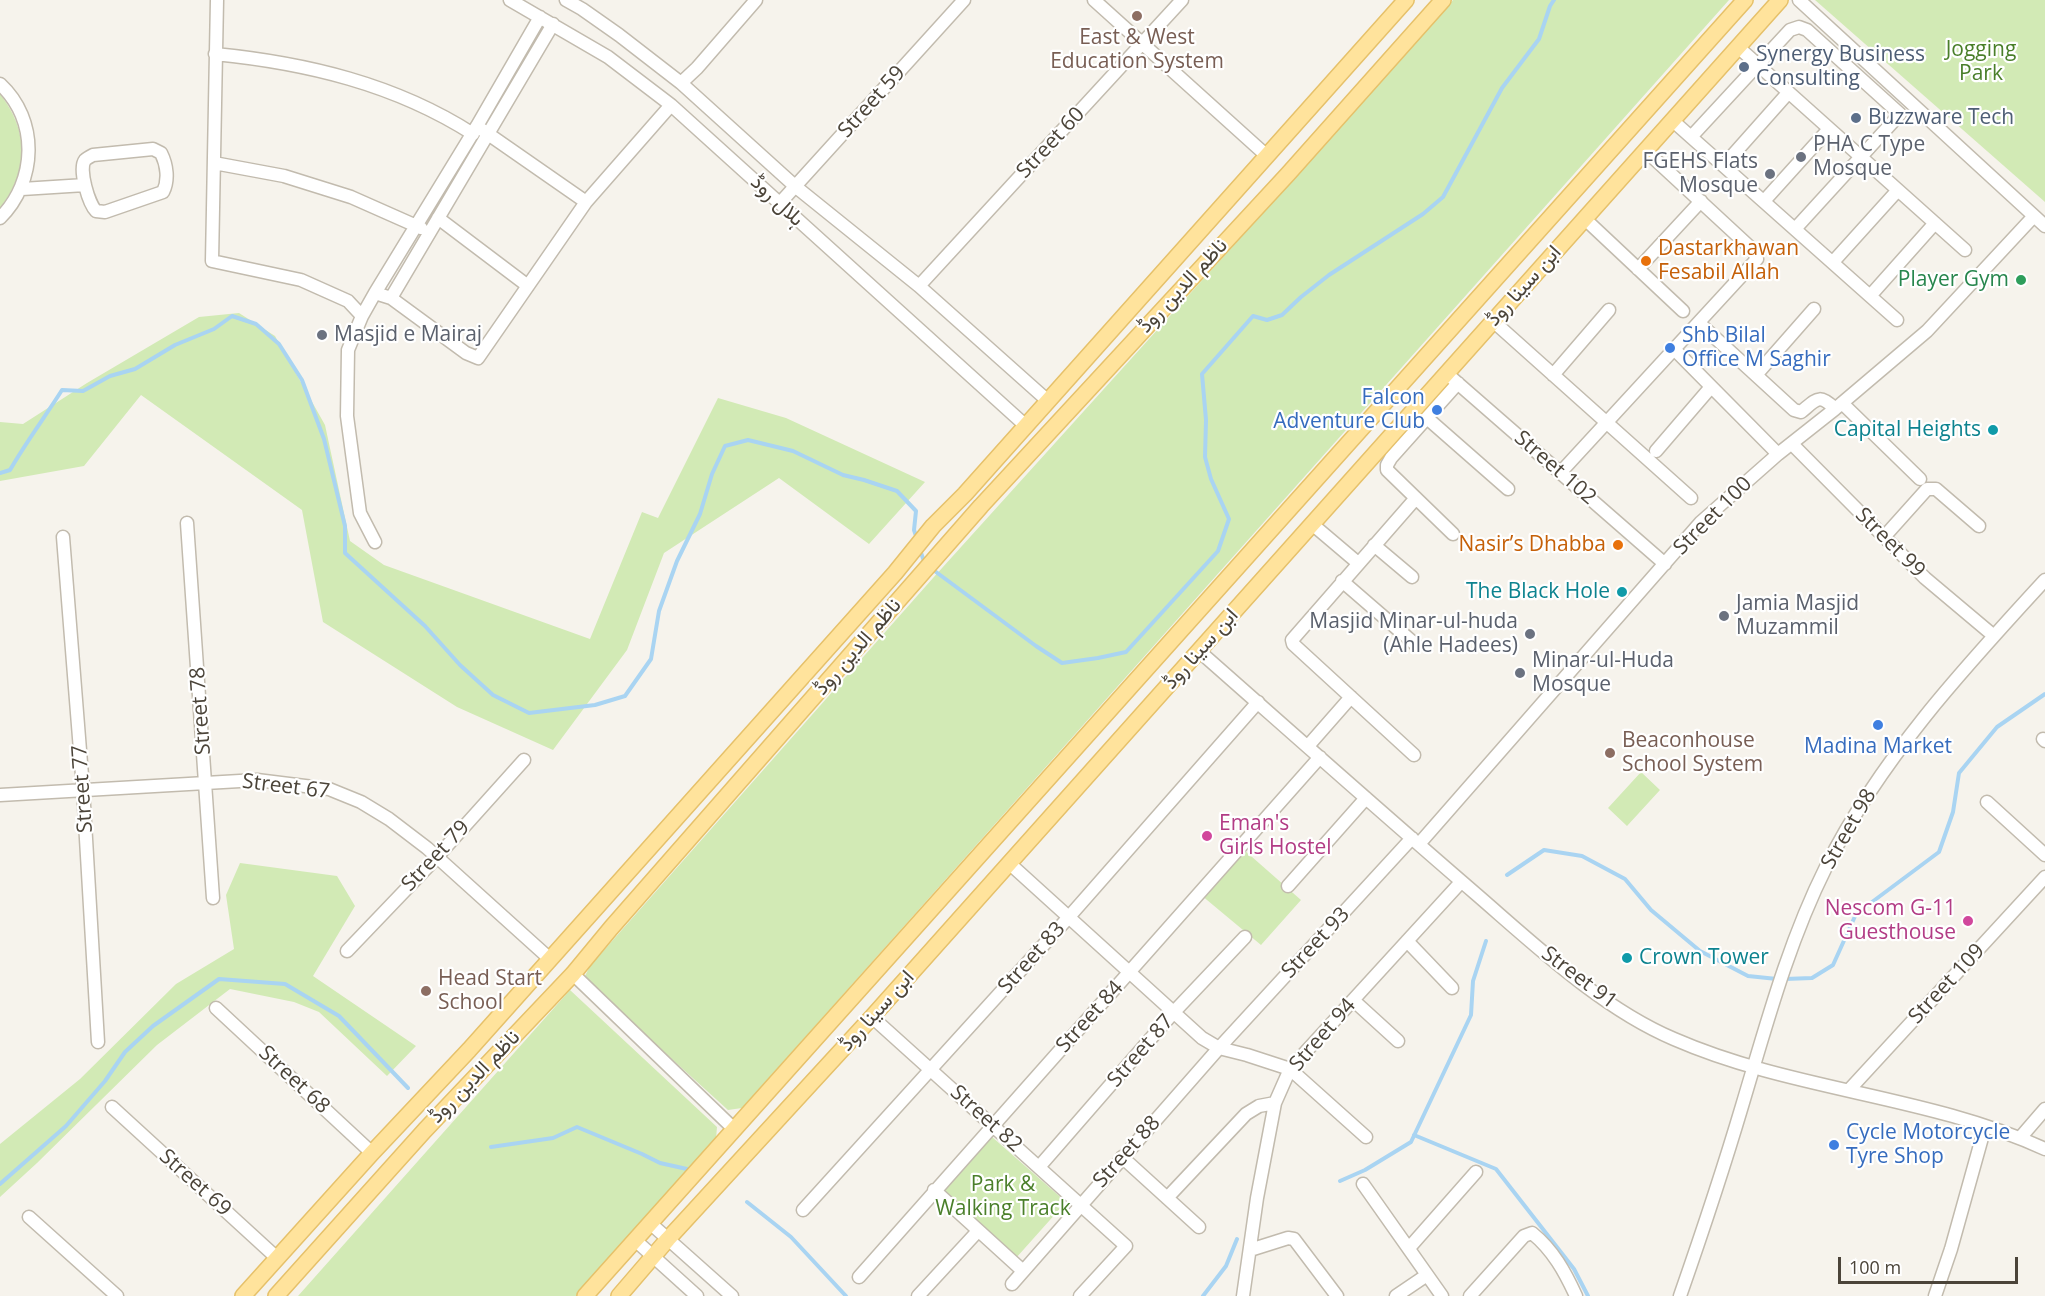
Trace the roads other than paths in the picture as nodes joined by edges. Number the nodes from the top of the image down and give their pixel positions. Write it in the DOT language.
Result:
graph roads {
  1 [pos="217,0"];
  2 [pos="510,0"];
  3 [pos="566,0"];
  4 [pos="756,0"];
  5 [pos="964,0"];
  6 [pos="1094,0"];
  7 [pos="1182,0"];
  8 [pos="1406,0"];
  9 [pos="1443,0"];
  10 [pos="1745,0"];
  11 [pos="1799,0"];
  12 [pos="1774,2"];
  13 [pos="586,4"];
  14 [pos="540,16"];
  15 [pos="553,24"];
  16 [pos="1143,44"];
  17 [pos="1738,47"];
  18 [pos="215,54"];
  19 [pos="1757,64"];
  20 [pos="681,83"];
  21 [pos="0,84"];
  22 [pos="1788,93"];
  23 [pos="671,105"];
  24 [pos="1673,121"];
  25 [pos="1829,129"];
  26 [pos="479,131"];
  27 [pos="1691,137"];
  28 [pos="1646,151"];
  29 [pos="1267,156"];
  30 [pos="1860,157"];
  31 [pos="214,164"];
  32 [pos="1724,165"];
  33 [pos="85,185"];
  34 [pos="796,187"];
  35 [pos="21,189"];
  36 [pos="1898,190"];
  37 [pos="1701,201"];
  38 [pos="1764,201"];
  39 [pos="586,202"];
  40 [pos="780,203"];
  41 [pos="2034,216"];
  42 [pos="0,218"];
  43 [pos="438,218"];
  44 [pos="1585,219"];
  45 [pos="1935,223"];
  46 [pos="416,226"];
  47 [pos="2045,226"];
  48 [pos="1795,229"];
  49 [pos="429,233"];
  50 [pos="1965,250"];
  51 [pos="1833,262"];
  52 [pos="1168,267"];
  53 [pos="1638,269"];
  54 [pos="1185,283"];
  55 [pos="528,286"];
  56 [pos="919,286"];
  57 [pos="375,293"];
  58 [pos="1870,296"];
  59 [pos="391,298"];
  60 [pos="1814,309"];
  61 [pos="1609,310"];
  62 [pos="1683,311"];
  63 [pos="362,316"];
  64 [pos="1898,320"];
  65 [pos="1493,321"];
  66 [pos="1699,323"];
  67 [pos="1674,349"];
  68 [pos="1553,375"];
  69 [pos="1756,375"];
  70 [pos="1452,378"];
  71 [pos="1711,387"];
  72 [pos="1048,401"];
  73 [pos="1839,406"];
  74 [pos="1427,418"];
  75 [pos="1606,422"];
  76 [pos="1026,426"];
  77 [pos="1792,444"];
  78 [pos="1656,451"];
  79 [pos="1778,454"];
  80 [pos="1560,472"];
  81 [pos="1920,479"];
  82 [pos="1508,489"];
  83 [pos="965,494"];
  84 [pos="1416,498"];
  85 [pos="1691,498"];
  86 [pos="981,506"];
  87 [pos="187,523"];
  88 [pos="1312,524"];
  89 [pos="1979,526"];
  90 [pos="1453,534"];
  91 [pos="63,537"];
  92 [pos="1884,537"];
  93 [pos="375,542"];
  94 [pos="1374,545"];
  95 [pos="1358,563"];
  96 [pos="1665,564"];
  97 [pos="1412,577"];
  98 [pos="2045,580"];
  99 [pos="1342,581"];
  100 [pos="1182,628"];
  101 [pos="1994,636"];
  102 [pos="1416,645"];
  103 [pos="1201,649"];
  104 [pos="1351,697"];
  105 [pos="1258,702"];
  106 [pos="1308,746"];
  107 [pos="1414,755"];
  108 [pos="1320,758"];
  109 [pos="524,760"];
  110 [pos="206,782"];
  111 [pos="83,789"];
  112 [pos="0,795"];
  113 [pos="1366,798"];
  114 [pos="1987,802"];
  115 [pos="1415,841"];
  116 [pos="2045,855"];
  117 [pos="436,858"];
  118 [pos="1008,863"];
  119 [pos="2045,877"];
  120 [pos="1461,882"];
  121 [pos="1288,886"];
  122 [pos="213,898"];
  123 [pos="592,912"];
  124 [pos="1068,918"];
  125 [pos="611,928"];
  126 [pos="1245,937"];
  127 [pos="1407,941"];
  128 [pos="347,951"];
  129 [pos="550,959"];
  130 [pos="573,974"];
  131 [pos="1129,974"];
  132 [pos="1452,987"];
  133 [pos="1353,1000"];
  134 [pos="216,1008"];
  135 [pos="1173,1013"];
  136 [pos="872,1017"];
  137 [pos="1398,1041"];
  138 [pos="98,1042"];
  139 [pos="1220,1048"];
  140 [pos="1290,1069"];
  141 [pos="1753,1069"];
  142 [pos="932,1070"];
  143 [pos="783,1075"];
  144 [pos="1849,1090"];
  145 [pos="802,1094"];
  146 [pos="1275,1103"];
  147 [pos="112,1107"];
  148 [pos="2045,1109"];
  149 [pos="407,1114"];
  150 [pos="993,1125"];
  151 [pos="1985,1127"];
  152 [pos="734,1129"];
  153 [pos="425,1130"];
  154 [pos="1366,1137"];
  155 [pos="2020,1138"];
  156 [pos="2045,1149"];
  157 [pos="372,1153"];
  158 [pos="1122,1157"];
  159 [pos="1039,1167"];
  160 [pos="1476,1172"];
  161 [pos="1363,1184"];
  162 [pos="934,1190"];
  163 [pos="1167,1197"];
  164 [pos="1081,1204"];
  165 [pos="803,1210"];
  166 [pos="29,1217"];
  167 [pos="650,1223"];
  168 [pos="1199,1227"];
  169 [pos="978,1231"];
  170 [pos="668,1239"];
  171 [pos="635,1240"];
  172 [pos="1409,1248"];
  173 [pos="1250,1250"];
  174 [pos="654,1257"];
  175 [pos="277,1258"];
  176 [pos="1023,1271"];
  177 [pos="1427,1275"];
  178 [pos="859,1277"];
  179 [pos="1012,1284"];
  180 [pos="117,1296"];
  181 [pos="243,1296"];
  182 [pos="276,1296"];
  183 [pos="585,1296"];
  184 [pos="619,1296"];
  185 [pos="697,1296"];
  186 [pos="732,1296"];
  187 [pos="918,1296"];
  188 [pos="1080,1296"];
  189 [pos="1243,1296"];
  190 [pos="1337,1296"];
  191 [pos="1396,1296"];
  192 [pos="1442,1296"];
  193 [pos="1470,1296"];
  194 [pos="1576,1296"];
  195 [pos="1680,1296"];
  196 [pos="1935,1296"];
  1 -- 18 [label="street"];
  2 -- 14 [label="street, ہلال روڈ"];
  3 -- 13 [label="street, ہلال روڈ"];
  4 -- 20 [label="street"];
  5 -- 34 [label="street, Street 59"];
  6 -- 16 [label="street"];
  7 -- 16 [label="street, Street 60"];
  8 -- 29 [label="main road, ناظم الدین روڈ"];
  9 -- 54 [label="main road, ناظم الدین روڈ"];
  10 -- 100 [label="main road, ابن سینا روڈ"];
  11 -- 41 [label="street"];
  12 -- 17 [label="main road, ابن سینا روڈ"];
  13 -- 20 [label="street, ہلال روڈ"];
  14 -- 15 [label="street, ہلال روڈ"];
  14 -- 26 [label="street"];
  15 -- 23 [label="street, ہلال روڈ"];
  15 -- 26 [label="street"];
  16 -- 29 [label="street"];
  16 -- 56 [label="street, Street 60"];
  17 -- 19 [label="street"];
  17 -- 24 [label="main road, ابن سینا روڈ"];
  18 -- 26 [label="street"];
  18 -- 31 [label="street"];
  19 -- 22 [label="street"];
  19 -- 27 [label="street"];
  19 -- 30 [label="street"];
  20 -- 34 [label="street, ہلال روڈ"];
  21 -- 35 [label="street"];
  22 -- 25 [label="street"];
  22 -- 32 [label="street"];
  23 -- 39 [label="street"];
  23 -- 40 [label="street, ہلال روڈ"];
  24 -- 27 [label="street"];
  24 -- 28 [label="main road, ابن سینا روڈ"];
  25 -- 30 [label="street"];
  25 -- 38 [label="street"];
  26 -- 39 [label="street"];
  26 -- 43 [label="street"];
  26 -- 46 [label="street"];
  27 -- 32 [label="street"];
  28 -- 37 [label="street"];
  28 -- 44 [label="main road, ابن سینا روڈ"];
  29 -- 52 [label="main road, ناظم الدین روڈ"];
  30 -- 36 [label="street"];
  30 -- 48 [label="street"];
  31 -- 46 [label="street"];
  31 -- 63 [label="street"];
  32 -- 38 [label="street"];
  33 -- 33 [label="street"];
  33 -- 35 [label="street"];
  34 -- 40 [label="street, Street 59"];
  34 -- 56 [label="street, ہلال روڈ"];
  35 -- 42 [label="street"];
  36 -- 45 [label="street"];
  36 -- 51 [label="street"];
  37 -- 53 [label="street"];
  37 -- 66 [label="street"];
  38 -- 48 [label="street"];
  39 -- 55 [label="street"];
  40 -- 76 [label="street, ہلال روڈ"];
  41 -- 47 [label="street"];
  41 -- 73 [label="street, Street 100"];
  43 -- 49 [label="street"];
  43 -- 55 [label="street"];
  44 -- 53 [label="street"];
  44 -- 65 [label="main road, ابن سینا روڈ"];
  45 -- 50 [label="street"];
  45 -- 58 [label="street"];
  46 -- 49 [label="street"];
  46 -- 57 [label="street"];
  48 -- 51 [label="street"];
  49 -- 59 [label="street"];
  51 -- 58 [label="street"];
  52 -- 54 [label="main road"];
  52 -- 72 [label="main road, ناظم الدین روڈ"];
  53 -- 62 [label="street"];
  54 -- 86 [label="main road, ناظم الدین روڈ"];
  55 -- 59 [label="street"];
  56 -- 72 [label="street, ہلال روڈ"];
  57 -- 59 [label="street"];
  57 -- 63 [label="street"];
  58 -- 64 [label="street"];
  60 -- 69 [label="street"];
  61 -- 68 [label="street"];
  63 -- 93 [label="street"];
  65 -- 68 [label="street"];
  65 -- 70 [label="main road, ابن سینا روڈ"];
  66 -- 67 [label="street"];
  66 -- 69 [label="street"];
  67 -- 71 [label="street"];
  67 -- 75 [label="street"];
  68 -- 75 [label="street"];
  69 -- 73 [label="street"];
  70 -- 74 [label="street"];
  70 -- 80 [label="street, Street 102"];
  70 -- 88 [label="main road, ابن سینا روڈ"];
  71 -- 78 [label="street"];
  71 -- 79 [label="street"];
  72 -- 76 [label="main road, ناظم الدین روڈ"];
  73 -- 77 [label="street, Street 100"];
  73 -- 81 [label="street"];
  74 -- 82 [label="street"];
  74 -- 84 [label="street"];
  75 -- 80 [label="street"];
  75 -- 85 [label="street"];
  76 -- 83 [label="main road, ناظم الدین روڈ"];
  77 -- 79 [label="street, Street 100"];
  77 -- 92 [label="street, Street 99"];
  79 -- 96 [label="street, Street 100"];
  80 -- 96 [label="street, Street 102"];
  83 -- 86 [label="main road"];
  83 -- 123 [label="main road, ناظم الدین روڈ"];
  84 -- 90 [label="street"];
  84 -- 94 [label="street"];
  86 -- 125 [label="main road, ناظم الدین روڈ"];
  87 -- 110 [label="street, Street 78"];
  88 -- 95 [label="street"];
  88 -- 103 [label="main road, ابن سینا روڈ"];
  89 -- 92 [label="street"];
  91 -- 111 [label="street, Street 77"];
  92 -- 101 [label="street, Street 99"];
  94 -- 95 [label="street"];
  94 -- 97 [label="street"];
  95 -- 99 [label="street"];
  96 -- 115 [label="street, Street 100"];
  98 -- 101 [label="street, Street 98"];
  99 -- 102 [label="street"];
  99 -- 104 [label="street"];
  100 -- 103 [label="main road"];
  100 -- 143 [label="main road, ابن سینا روڈ"];
  101 -- 141 [label="street, Street 98"];
  103 -- 105 [label="street, Street 91"];
  103 -- 118 [label="main road, ابن سینا روڈ"];
  104 -- 106 [label="street"];
  104 -- 107 [label="street"];
  105 -- 106 [label="street, Street 91"];
  105 -- 124 [label="street, Street 83"];
  106 -- 108 [label="street, Street 91"];
  108 -- 113 [label="street, Street 91"];
  108 -- 131 [label="street, Street 84"];
  109 -- 117 [label="street, Street 79"];
  110 -- 111 [label="street, Street 67"];
  110 -- 117 [label="street, Street 67"];
  110 -- 122 [label="street, Street 78"];
  111 -- 112 [label="street, Street 67"];
  111 -- 138 [label="street, Street 77"];
  113 -- 115 [label="street, Street 91"];
  113 -- 121 [label="street"];
  114 -- 116 [label="street"];
  115 -- 120 [label="street, Street 91"];
  115 -- 139 [label="street, Street 93"];
  117 -- 128 [label="street, Street 79"];
  117 -- 129 [label="street, Street 67"];
  118 -- 124 [label="street"];
  118 -- 136 [label="main road, ابن سینا روڈ"];
  119 -- 144 [label="street, Street 109"];
  120 -- 127 [label="street, Street 94"];
  120 -- 141 [label="street, Street 91"];
  123 -- 125 [label="main road"];
  123 -- 129 [label="main road, ناظم الدین روڈ"];
  124 -- 131 [label="street"];
  124 -- 142 [label="street, Street 83"];
  125 -- 130 [label="main road, ناظم الدین روڈ"];
  126 -- 135 [label="street, Street 87"];
  127 -- 132 [label="street"];
  127 -- 133 [label="street, Street 94"];
  129 -- 149 [label="main road, ناظم الدین روڈ"];
  130 -- 152 [label="street"];
  130 -- 153 [label="main road, ناظم الدین روڈ"];
  131 -- 135 [label="street"];
  131 -- 150 [label="street, Street 84"];
  133 -- 137 [label="street"];
  133 -- 140 [label="street, Street 94"];
  134 -- 157 [label="street, Street 68"];
  135 -- 139 [label="street"];
  135 -- 159 [label="street, Street 87"];
  136 -- 142 [label="street, Street 82"];
  136 -- 145 [label="main road, ابن سینا روڈ"];
  139 -- 140 [label="street"];
  139 -- 158 [label="street, Street 88"];
  140 -- 146 [label="street, Street 94"];
  140 -- 154 [label="street"];
  141 -- 144 [label="street, Street 91"];
  141 -- 195 [label="street, Street 98"];
  142 -- 150 [label="street, Street 82"];
  142 -- 165 [label="street, Street 83"];
  143 -- 145 [label="main road"];
  143 -- 152 [label="main road, ابن سینا روڈ"];
  144 -- 151 [label="street, Street 91"];
  145 -- 170 [label="main road, ابن سینا روڈ"];
  146 -- 163 [label="street"];
  146 -- 173 [label="street, Street 94"];
  147 -- 175 [label="street, Street 69"];
  148 -- 155 [label="street"];
  149 -- 153 [label="main road"];
  149 -- 157 [label="main road, ناظم الدین روڈ"];
  150 -- 159 [label="street, Street 82"];
  150 -- 162 [label="street, Street 84"];
  151 -- 155 [label="street, Street 91"];
  151 -- 196 [label="street"];
  152 -- 167 [label="main road, ابن سینا روڈ"];
  153 -- 182 [label="main road, ناظم الدین روڈ"];
  155 -- 156 [label="street, Street 91"];
  157 -- 175 [label="main road, ناظم الدین روڈ"];
  158 -- 163 [label="street"];
  158 -- 164 [label="street, Street 88"];
  159 -- 164 [label="street, Street 82"];
  160 -- 172 [label="street"];
  161 -- 172 [label="street"];
  162 -- 169 [label="street"];
  162 -- 178 [label="street, Street 84"];
  163 -- 168 [label="street"];
  164 -- 176 [label="street, Street 88"];
  164 -- 188 [label="street, Street 82"];
  166 -- 180 [label="street"];
  167 -- 170 [label="street"];
  167 -- 171 [label="main road, ابن سینا روڈ"];
  169 -- 176 [label="street"];
  169 -- 187 [label="street"];
  170 -- 174 [label="main road, ابن سینا روڈ"];
  170 -- 186 [label="street"];
  171 -- 174 [label="street"];
  171 -- 183 [label="main road, ابن سینا روڈ"];
  172 -- 177 [label="street"];
  173 -- 189 [label="street, Street 94"];
  173 -- 190 [label="street"];
  174 -- 184 [label="main road, ابن سینا روڈ"];
  174 -- 185 [label="street"];
  175 -- 181 [label="main road, ناظم الدین روڈ"];
  176 -- 179 [label="street, Street 88"];
  177 -- 191 [label="street"];
  177 -- 192 [label="street"];
  193 -- 194 [label="street"];
}
